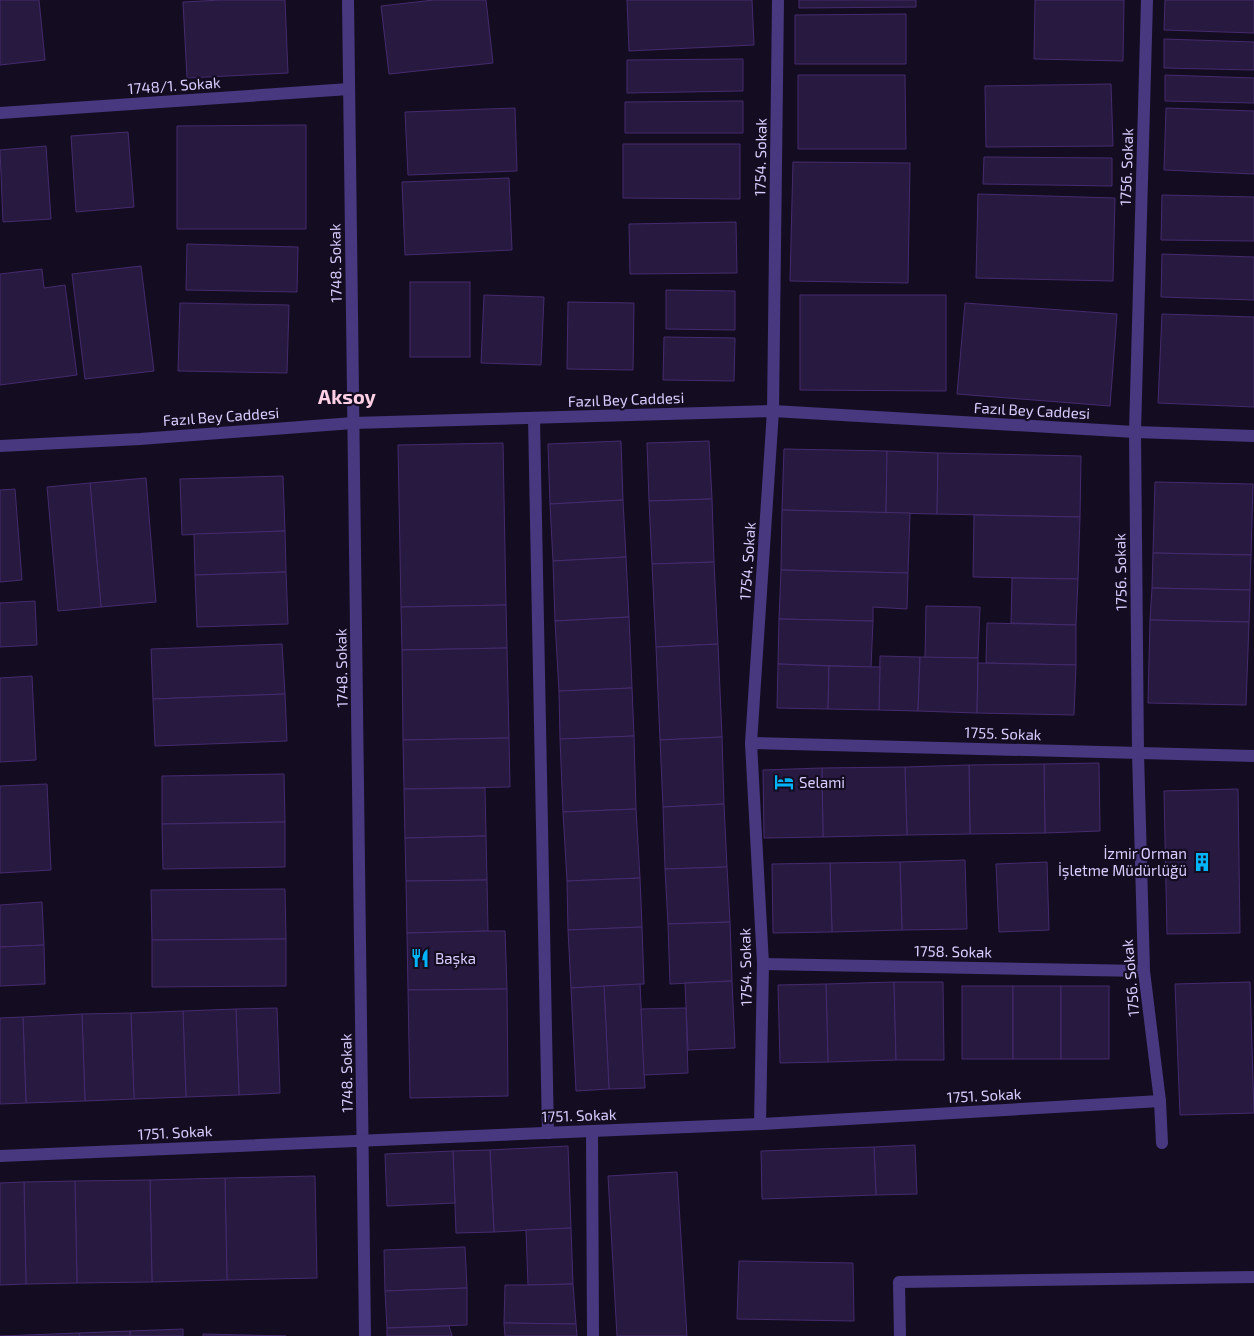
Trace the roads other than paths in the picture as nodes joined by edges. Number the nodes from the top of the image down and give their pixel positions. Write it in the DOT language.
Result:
graph roads {
  1 [pos="348,0"];
  2 [pos="778,0"];
  3 [pos="1147,0"];
  4 [pos="350,89"];
  5 [pos="0,113"];
  6 [pos="773,411"];
  7 [pos="534,418"];
  8 [pos="354,423"];
  9 [pos="1135,432"];
  10 [pos="1254,436"];
  11 [pos="0,446"];
  12 [pos="751,743"];
  13 [pos="1138,753"];
  14 [pos="1254,756"];
  15 [pos="763,964"];
  16 [pos="1144,971"];
  17 [pos="1160,1101"];
  18 [pos="760,1124"];
  19 [pos="592,1131"];
  20 [pos="548,1133"];
  21 [pos="364,1140"];
  22 [pos="1162,1143"];
  23 [pos="0,1156"];
  24 [pos="1254,1277"];
  25 [pos="366,1336"];
  26 [pos="593,1336"];
  27 [pos="900,1336"];
  1 -- 4 [label="street, 1748. Sokak"];
  2 -- 6 [label="street, 1754. Sokak"];
  3 -- 9 [label="street, 1756. Sokak"];
  4 -- 5 [label="street, 1748/1. Sokak"];
  4 -- 8 [label="street, 1748. Sokak"];
  6 -- 7 [label="street, Fazıl Bey Caddesi"];
  6 -- 9 [label="street, Fazıl Bey Caddesi"];
  6 -- 12 [label="street, 1754. Sokak"];
  7 -- 8 [label="street, Fazıl Bey Caddesi"];
  7 -- 20 [label="street"];
  8 -- 11 [label="street, Fazıl Bey Caddesi"];
  8 -- 21 [label="street, 1748. Sokak"];
  9 -- 10 [label="street, Fazıl Bey Caddesi"];
  9 -- 13 [label="street, 1756. Sokak"];
  12 -- 13 [label="street, 1755. Sokak"];
  12 -- 15 [label="street, 1754. Sokak"];
  13 -- 14 [label="street, 1755. Sokak"];
  13 -- 16 [label="street, 1756. Sokak"];
  15 -- 16 [label="street, 1758. Sokak"];
  15 -- 18 [label="street, 1754. Sokak"];
  16 -- 17 [label="street, 1756. Sokak"];
  17 -- 18 [label="street, 1751. Sokak"];
  17 -- 22 [label="street, 1756. Sokak"];
  18 -- 19 [label="street, 1751. Sokak"];
  19 -- 20 [label="street, 1751. Sokak"];
  19 -- 26 [label="street"];
  20 -- 21 [label="street, 1751. Sokak"];
  21 -- 23 [label="street, 1751. Sokak"];
  21 -- 25 [label="street, 1748. Sokak"];
  24 -- 27 [label="street"];
}
